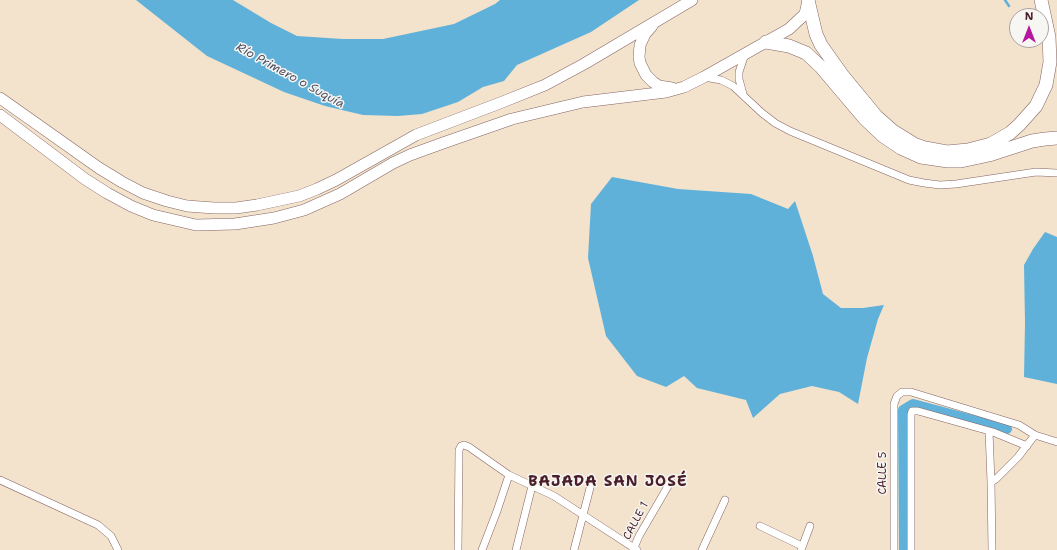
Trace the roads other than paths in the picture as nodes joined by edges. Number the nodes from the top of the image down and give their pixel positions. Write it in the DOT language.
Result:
graph roads {
  1 [pos="692,0"];
  2 [pos="1041,0"];
  3 [pos="808,1"];
  4 [pos="658,21"];
  5 [pos="766,42"];
  6 [pos="746,52"];
  7 [pos="704,77"];
  8 [pos="684,87"];
  9 [pos="744,96"];
  10 [pos="0,98"];
  11 [pos="0,115"];
  12 [pos="1057,138"];
  13 [pos="1057,173"];
  14 [pos="989,431"];
  15 [pos="1035,435"];
  16 [pos="1057,442"];
  17 [pos="1027,446"];
  18 [pos="509,475"];
  19 [pos="0,480"];
  20 [pos="671,481"];
  21 [pos="991,482"];
  22 [pos="591,484"];
  23 [pos="532,486"];
  24 [pos="725,500"];
  25 [pos="583,515"];
  26 [pos="760,526"];
  27 [pos="810,526"];
  28 [pos="801,548"];
  29 [pos="635,549"];
  30 [pos="118,550"];
  31 [pos="458,550"];
  32 [pos="482,550"];
  33 [pos="516,550"];
  34 [pos="574,550"];
  35 [pos="702,550"];
  36 [pos="894,550"];
  37 [pos="911,550"];
  38 [pos="988,550"];
  39 [pos="992,550"];
  1 -- 4 [label="main road"];
  2 -- 3 [label="highway"];
  3 -- 5 [label="main road"];
  4 -- 8 [label="main road"];
  4 -- 10 [label="main road"];
  5 -- 6 [label="main road"];
  5 -- 12 [label="highway"];
  6 -- 7 [label="main road"];
  6 -- 9 [label="street"];
  7 -- 8 [label="main road"];
  7 -- 9 [label="street"];
  8 -- 11 [label="main road"];
  9 -- 13 [label="street"];
  14 -- 17 [label="street"];
  14 -- 21 [label="street"];
  14 -- 37 [label="street"];
  15 -- 16 [label="street"];
  15 -- 17 [label="street"];
  15 -- 36 [label="street, CALLE 5"];
  17 -- 21 [label="street"];
  18 -- 23 [label="street"];
  18 -- 31 [label="street"];
  18 -- 32 [label="street"];
  19 -- 30 [label="street"];
  20 -- 29 [label="street, CALLE 1"];
  21 -- 39 [label="street"];
  22 -- 25 [label="street"];
  23 -- 25 [label="street"];
  23 -- 33 [label="street"];
  24 -- 35 [label="street"];
  25 -- 29 [label="street"];
  25 -- 34 [label="street"];
  26 -- 28 [label="street"];
  27 -- 28 [label="street"];
  38 -- 39 [label="street"];
}
